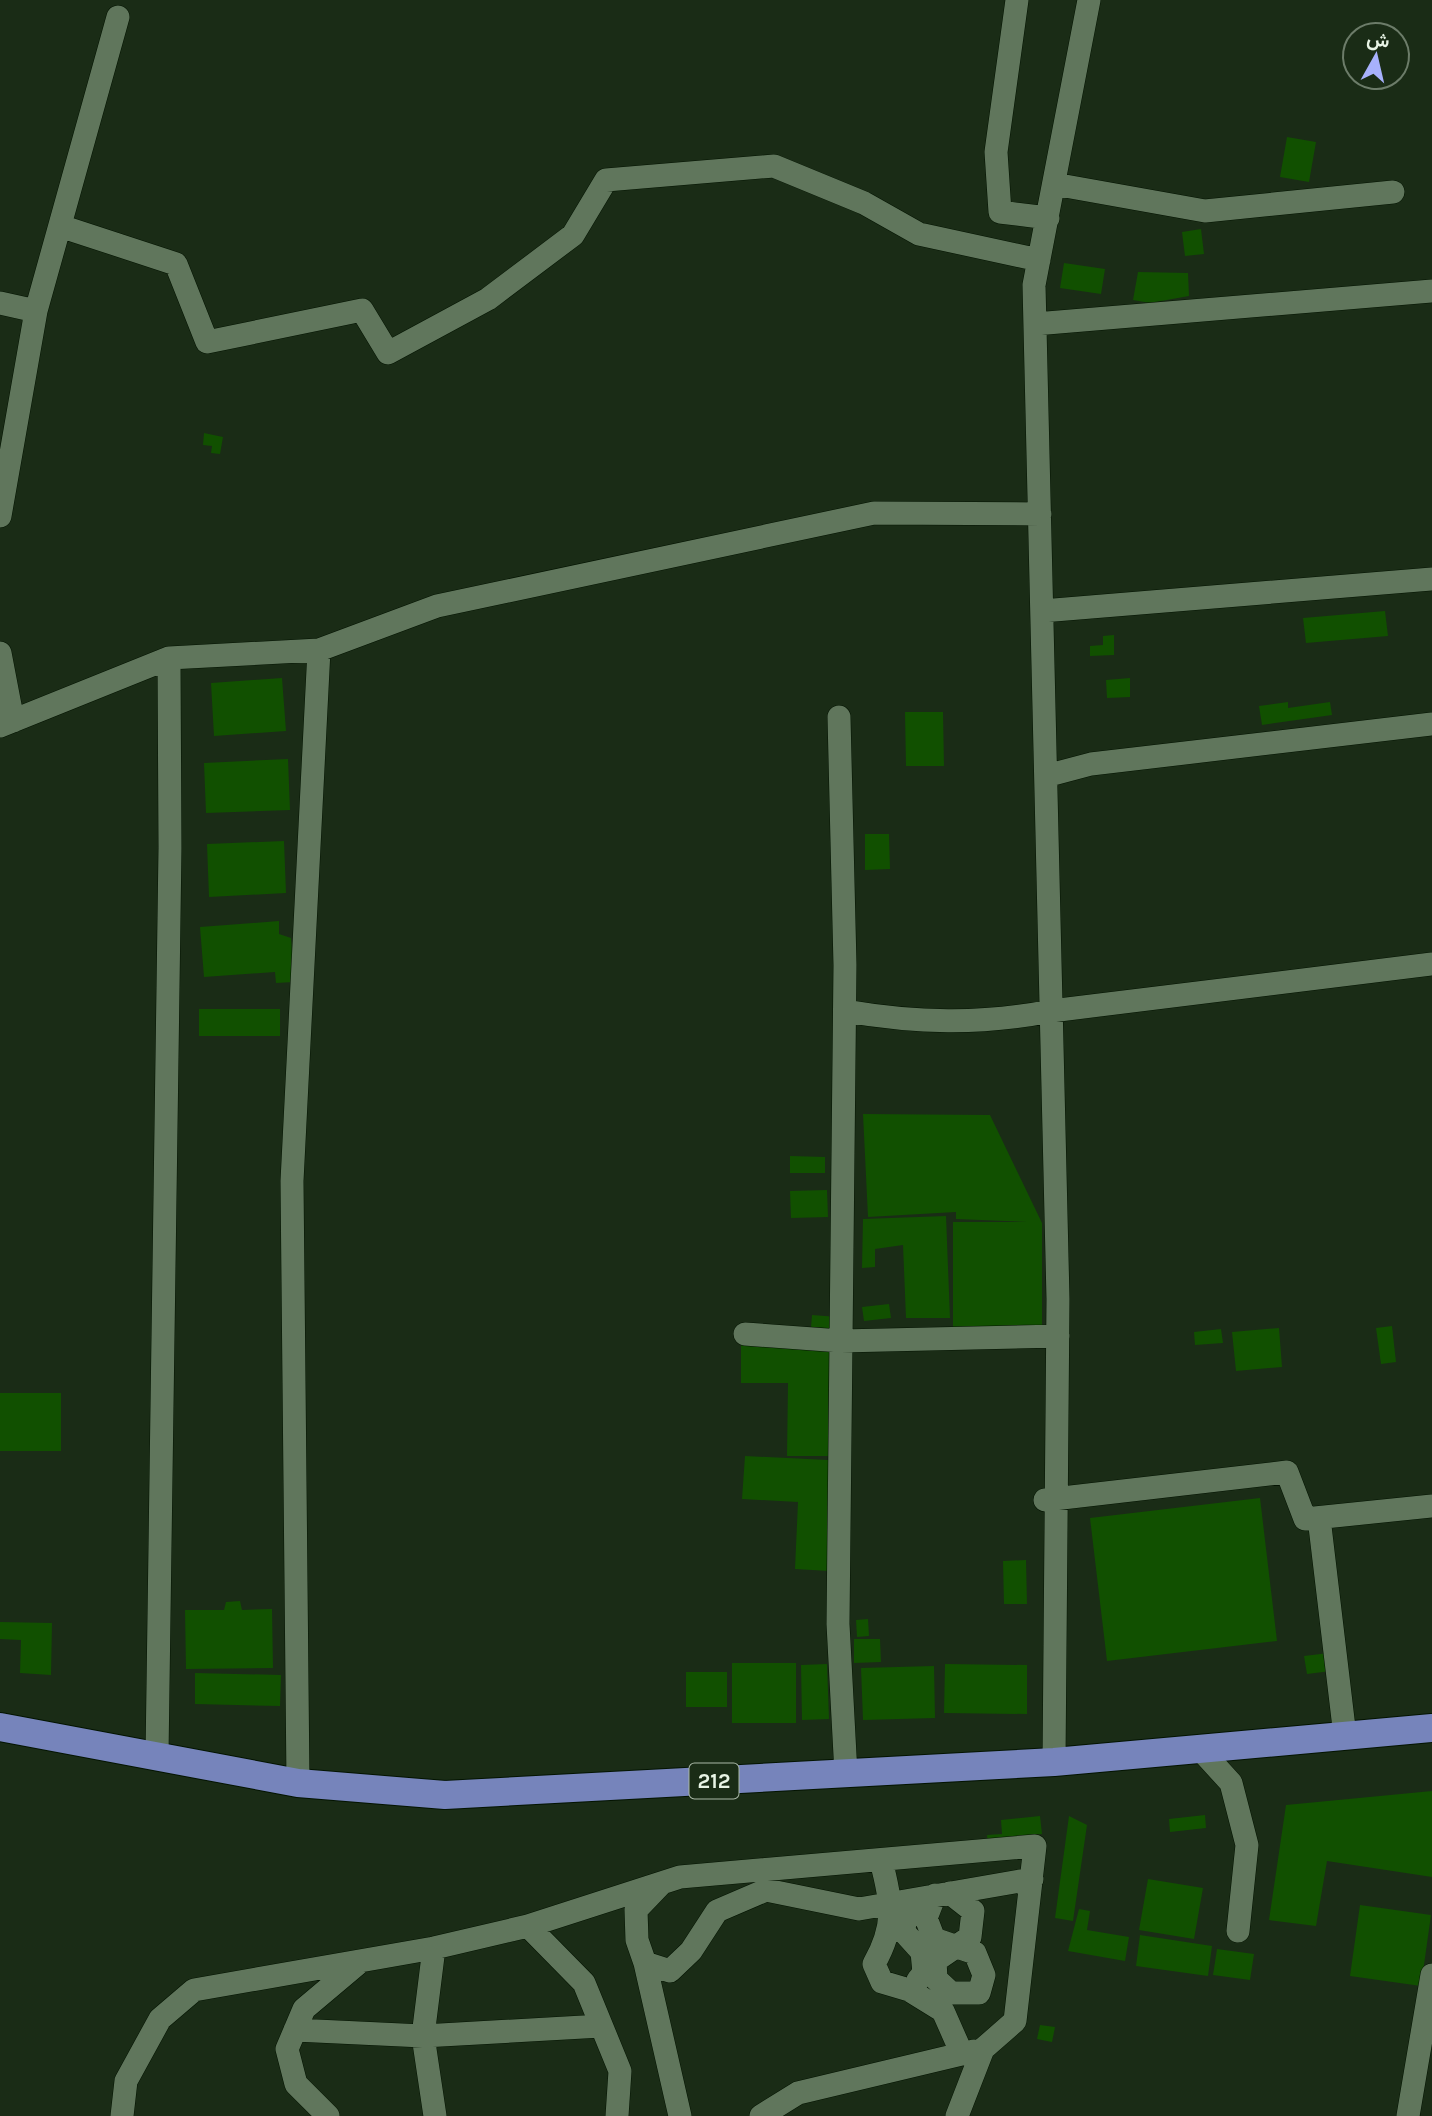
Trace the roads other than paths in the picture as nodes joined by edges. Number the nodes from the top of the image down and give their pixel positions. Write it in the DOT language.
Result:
graph roads {
  1 [pos="1017,0"];
  2 [pos="1088,0"];
  3 [pos="118,17"];
  4 [pos="1054,184"];
  5 [pos="1393,192"];
  6 [pos="1048,218"];
  7 [pos="60,226"];
  8 [pos="1039,260"];
  9 [pos="1432,291"];
  10 [pos="0,303"];
  11 [pos="36,311"];
  12 [pos="1035,324"];
  13 [pos="1040,514"];
  14 [pos="0,516"];
  15 [pos="1432,579"];
  16 [pos="1042,611"];
  17 [pos="319,650"];
  18 [pos="0,653"];
  19 [pos="169,659"];
  20 [pos="839,717"];
  21 [pos="6,724"];
  22 [pos="1432,724"];
  23 [pos="1046,776"];
  24 [pos="1432,964"];
  25 [pos="845,1011"];
  26 [pos="1051,1011"];
  27 [pos="745,1334"];
  28 [pos="1058,1336"];
  29 [pos="841,1341"];
  30 [pos="1051,1499"];
  31 [pos="1432,1506"];
  32 [pos="1319,1518"];
  33 [pos="0,1727"];
  34 [pos="1432,1728"];
  35 [pos="1345,1736"];
  36 [pos="1200,1749"];
  37 [pos="157,1756"];
  38 [pos="1054,1762"];
  39 [pos="846,1774"];
  40 [pos="298,1783"];
  41 [pos="881,1861"];
  42 [pos="1032,1879"];
  43 [pos="661,1883"];
  44 [pos="942,1894"];
  45 [pos="902,1901"];
  46 [pos="528,1926"];
  47 [pos="1238,1931"];
  48 [pos="435,1948"];
  49 [pos="361,1961"];
  50 [pos="645,1963"];
  51 [pos="1432,1975"];
  52 [pos="909,1990"];
  53 [pos="601,2026"];
  54 [pos="295,2030"];
  55 [pos="423,2036"];
  56 [pos="973,2052"];
  57 [pos="122,2116"];
  58 [pos="328,2116"];
  59 [pos="435,2116"];
  60 [pos="617,2116"];
  61 [pos="680,2116"];
  62 [pos="761,2116"];
  63 [pos="957,2116"];
  64 [pos="1408,2116"];
  1 -- 6 [label="street"];
  2 -- 4 [label="street"];
  3 -- 7 [label="street"];
  4 -- 5 [label="street"];
  4 -- 6 [label="street"];
  6 -- 8 [label="street"];
  7 -- 8 [label="street"];
  7 -- 11 [label="street"];
  8 -- 12 [label="street"];
  9 -- 12 [label="street"];
  10 -- 11 [label="street"];
  11 -- 14 [label="street"];
  12 -- 13 [label="street"];
  13 -- 16 [label="street"];
  13 -- 17 [label="street"];
  15 -- 16 [label="street"];
  16 -- 23 [label="street"];
  17 -- 19 [label="street"];
  17 -- 40 [label="street"];
  18 -- 21 [label="street"];
  19 -- 21 [label="street"];
  19 -- 37 [label="street"];
  20 -- 25 [label="street"];
  22 -- 23 [label="street"];
  23 -- 26 [label="street"];
  24 -- 26 [label="street"];
  25 -- 26 [label="street"];
  25 -- 29 [label="street"];
  26 -- 28 [label="street"];
  27 -- 29 [label="street"];
  28 -- 29 [label="street"];
  28 -- 30 [label="street"];
  29 -- 39 [label="street"];
  30 -- 32 [label="street"];
  30 -- 38 [label="street"];
  31 -- 32 [label="street"];
  32 -- 35 [label="street"];
  33 -- 37 [label="main road, 212"];
  34 -- 35 [label="main road, 212"];
  35 -- 36 [label="main road, 212"];
  36 -- 38 [label="main road, 212"];
  36 -- 47 [label="street"];
  37 -- 40 [label="main road, 212"];
  38 -- 39 [label="main road, 212"];
  39 -- 40 [label="main road, 212"];
  41 -- 42 [label="street"];
  41 -- 43 [label="street"];
  41 -- 45 [label="street"];
  42 -- 44 [label="street"];
  42 -- 56 [label="street"];
  43 -- 46 [label="street"];
  43 -- 50 [label="street"];
  44 -- 44 [label="street"];
  44 -- 45 [label="street"];
  45 -- 50 [label="street"];
  45 -- 52 [label="street"];
  45 -- 52 [label="street"];
  46 -- 48 [label="street"];
  46 -- 53 [label="street"];
  48 -- 49 [label="street"];
  48 -- 55 [label="street"];
  49 -- 54 [label="street"];
  49 -- 57 [label="street"];
  50 -- 61 [label="street"];
  51 -- 64 [label="street"];
  52 -- 56 [label="street"];
  53 -- 55 [label="street"];
  53 -- 60 [label="street"];
  54 -- 55 [label="street"];
  54 -- 58 [label="street"];
  55 -- 59 [label="street"];
  56 -- 62 [label="street"];
  56 -- 63 [label="street"];
}
